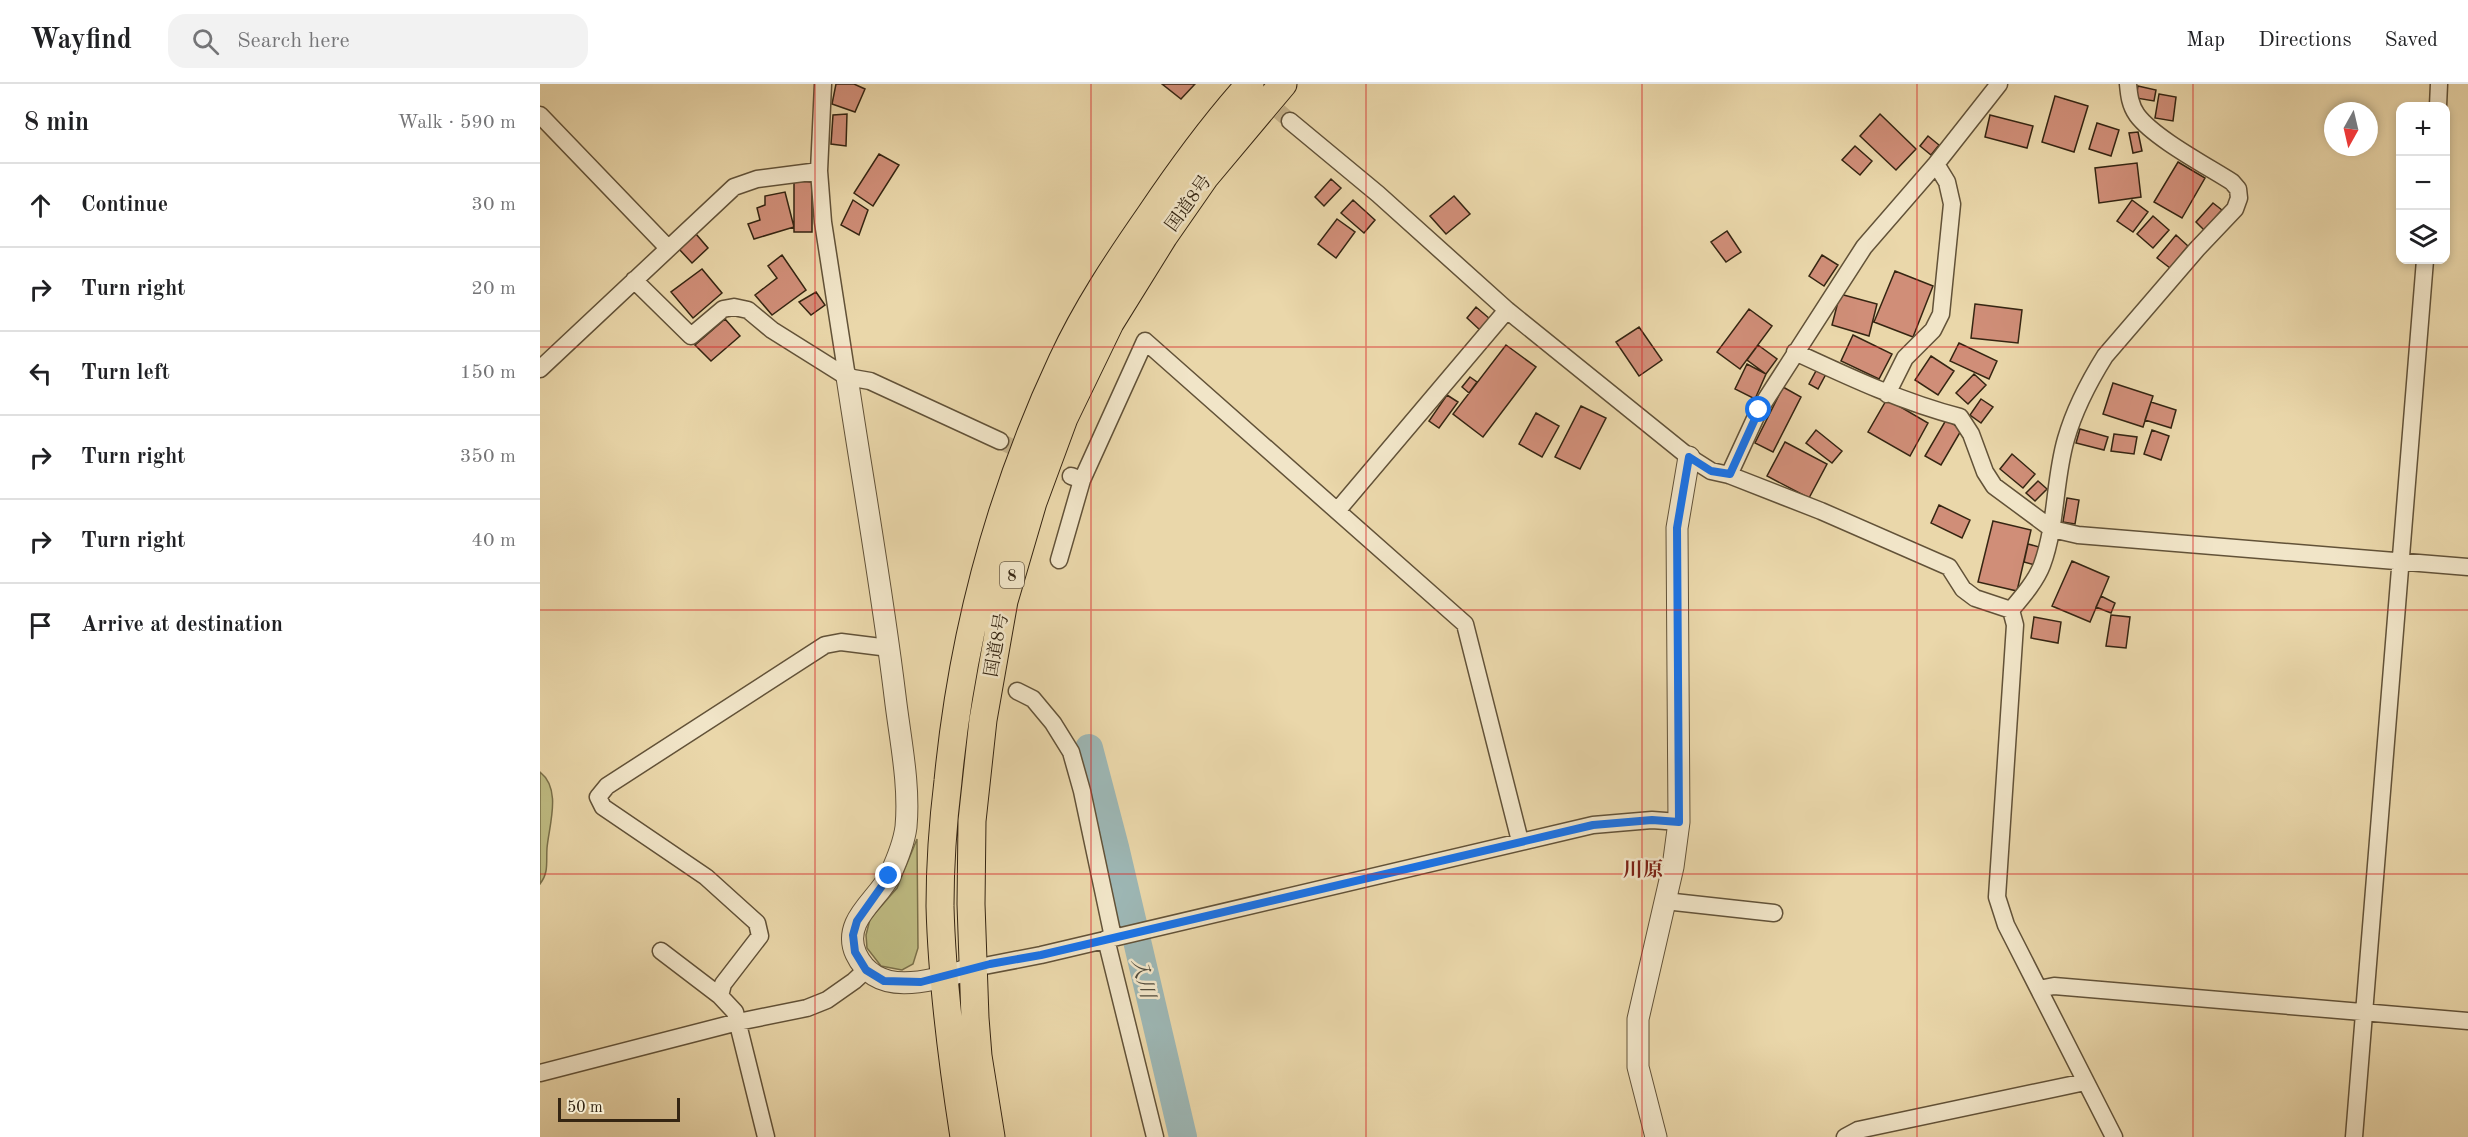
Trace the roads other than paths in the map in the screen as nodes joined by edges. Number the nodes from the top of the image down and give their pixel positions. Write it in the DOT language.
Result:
graph roads {
  1 [pos="823,84"];
  2 [pos="1250,84"];
  3 [pos="1283,84"];
  4 [pos="1999,84"];
  5 [pos="2128,84"];
  6 [pos="2439,84"];
  7 [pos="2438,102"];
  8 [pos="540,115"];
  9 [pos="1290,121"];
  10 [pos="1936,164"];
  11 [pos="819,171"];
  12 [pos="668,249"];
  13 [pos="2425,264"];
  14 [pos="634,280"];
  15 [pos="1507,310"];
  16 [pos="1795,352"];
  17 [pos="540,369"];
  18 [pos="847,377"];
  19 [pos="1887,394"];
  20 [pos="1000,441"];
  21 [pos="1689,457"];
  22 [pos="1730,474"];
  23 [pos="1337,511"];
  24 [pos="2052,529"];
  25 [pos="1059,560"];
  26 [pos="2401,561"];
  27 [pos="2468,567"];
  28 [pos="2011,610"];
  29 [pos="890,648"];
  30 [pos="1017,691"];
  31 [pos="1679,822"];
  32 [pos="1520,841"];
  33 [pos="1665,901"];
  34 [pos="1774,913"];
  35 [pos="1110,938"];
  36 [pos="661,951"];
  37 [pos="974,968"];
  38 [pos="866,970"];
  39 [pos="943,977"];
  40 [pos="2039,989"];
  41 [pos="720,996"];
  42 [pos="2364,1013"];
  43 [pos="2468,1021"];
  44 [pos="738,1022"];
  45 [pos="540,1073"];
  46 [pos="2085,1082"];
  47 [pos="766,1137"];
  48 [pos="964,1137"];
  49 [pos="992,1137"];
  50 [pos="1155,1137"];
  51 [pos="1656,1137"];
  52 [pos="1845,1137"];
  53 [pos="2114,1137"];
  54 [pos="2354,1137"];
  1 -- 11 [label="street"];
  2 -- 39 [label="highway, 国道8号 / 8"];
  3 -- 37 [label="highway, 国道8号 / 8"];
  4 -- 10 [label="street"];
  5 -- 24 [label="street"];
  6 -- 7 [label="street"];
  8 -- 12 [label="street"];
  9 -- 15 [label="street"];
  10 -- 16 [label="street"];
  10 -- 19 [label="street"];
  11 -- 12 [label="street"];
  11 -- 18 [label="street"];
  12 -- 14 [label="street"];
  13 -- 26 [label="street"];
  14 -- 17 [label="street"];
  14 -- 18 [label="street"];
  15 -- 21 [label="street"];
  15 -- 23 [label="street"];
  16 -- 19 [label="street"];
  16 -- 22 [label="street"];
  18 -- 20 [label="street"];
  18 -- 29 [label="street"];
  19 -- 24 [label="street"];
  21 -- 22 [label="street"];
  21 -- 31 [label="street"];
  22 -- 28 [label="street"];
  23 -- 25 [label="street"];
  23 -- 32 [label="street"];
  24 -- 26 [label="street"];
  24 -- 28 [label="street"];
  26 -- 27 [label="street"];
  26 -- 42 [label="street"];
  28 -- 40 [label="street"];
  29 -- 38 [label="street"];
  29 -- 41 [label="street"];
  30 -- 35 [label="street"];
  31 -- 32 [label="street"];
  31 -- 33 [label="street"];
  32 -- 35 [label="street"];
  33 -- 34 [label="street"];
  33 -- 51 [label="street"];
  35 -- 37 [label="street"];
  35 -- 50 [label="street"];
  36 -- 41 [label="street"];
  37 -- 39 [label="street"];
  37 -- 49 [label="highway, 国道8号 / 8"];
  38 -- 39 [label="street"];
  38 -- 44 [label="street"];
  39 -- 48 [label="highway, 国道8号 / 8"];
  40 -- 42 [label="street"];
  40 -- 46 [label="street"];
  41 -- 44 [label="street"];
  42 -- 43 [label="street"];
  42 -- 54 [label="street"];
  44 -- 45 [label="street"];
  44 -- 47 [label="street"];
  46 -- 52 [label="street"];
  46 -- 53 [label="street"];
}
